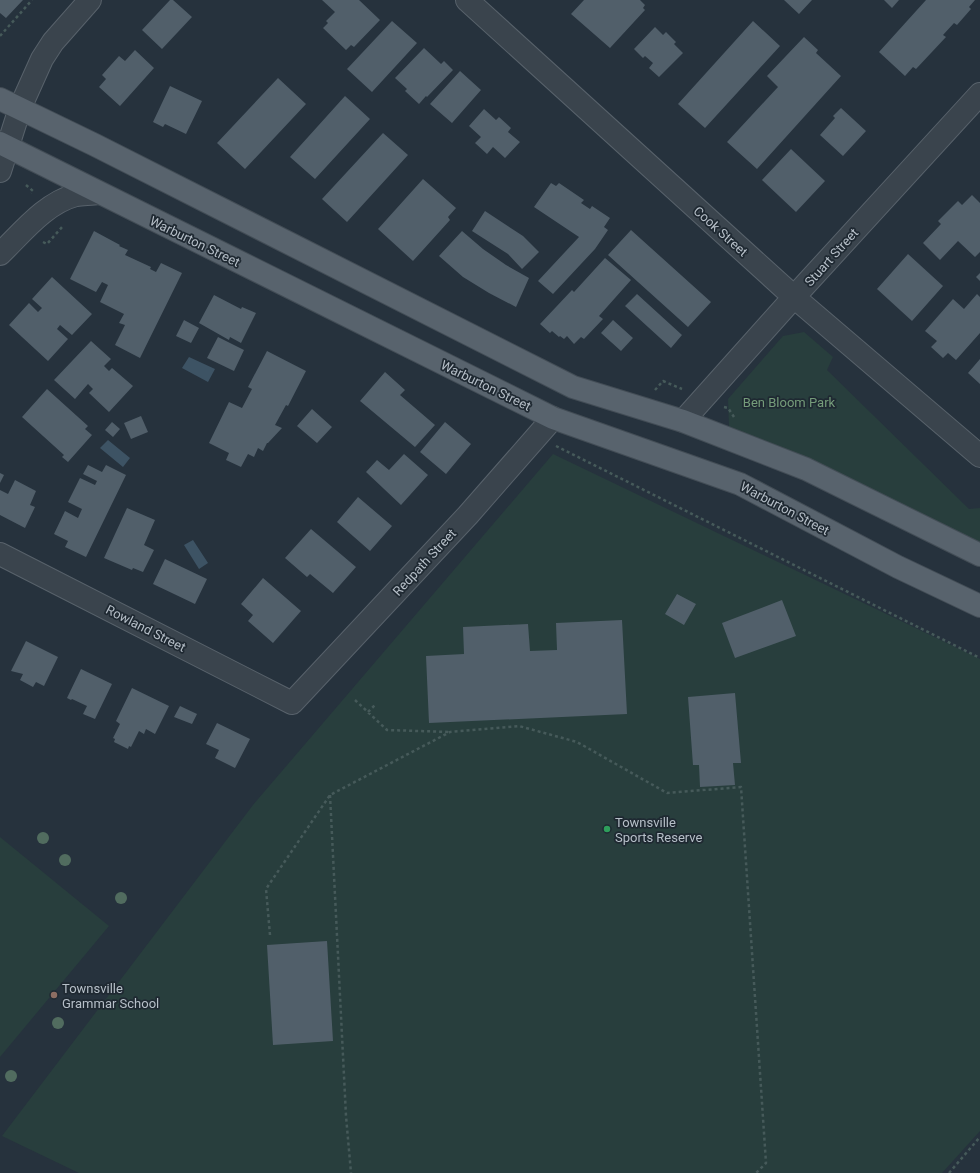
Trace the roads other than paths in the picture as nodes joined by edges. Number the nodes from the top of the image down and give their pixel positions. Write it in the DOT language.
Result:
graph roads {
  1 [pos="90,0"];
  2 [pos="467,0"];
  3 [pos="980,94"];
  4 [pos="0,98"];
  5 [pos="20,108"];
  6 [pos="4,145"];
  7 [pos="0,171"];
  8 [pos="98,193"];
  9 [pos="0,254"];
  10 [pos="794,297"];
  11 [pos="553,418"];
  12 [pos="684,421"];
  13 [pos="980,456"];
  14 [pos="0,554"];
  15 [pos="980,555"];
  16 [pos="980,606"];
  17 [pos="292,703"];
  1 -- 5 [label="street"];
  2 -- 10 [label="street, Cook Street"];
  3 -- 10 [label="street, Stuart Street"];
  4 -- 5 [label="main road"];
  5 -- 6 [label="street"];
  5 -- 12 [label="main road"];
  6 -- 7 [label="street"];
  6 -- 8 [label="main road, Warburton Street"];
  8 -- 9 [label="street"];
  8 -- 11 [label="main road, Warburton Street"];
  10 -- 12 [label="street, Stuart Street"];
  10 -- 13 [label="street, Cook Street"];
  11 -- 16 [label="main road, Warburton Street"];
  11 -- 17 [label="street, Redpath Street"];
  12 -- 15 [label="main road"];
  14 -- 17 [label="street, Rowland Street"];
}
